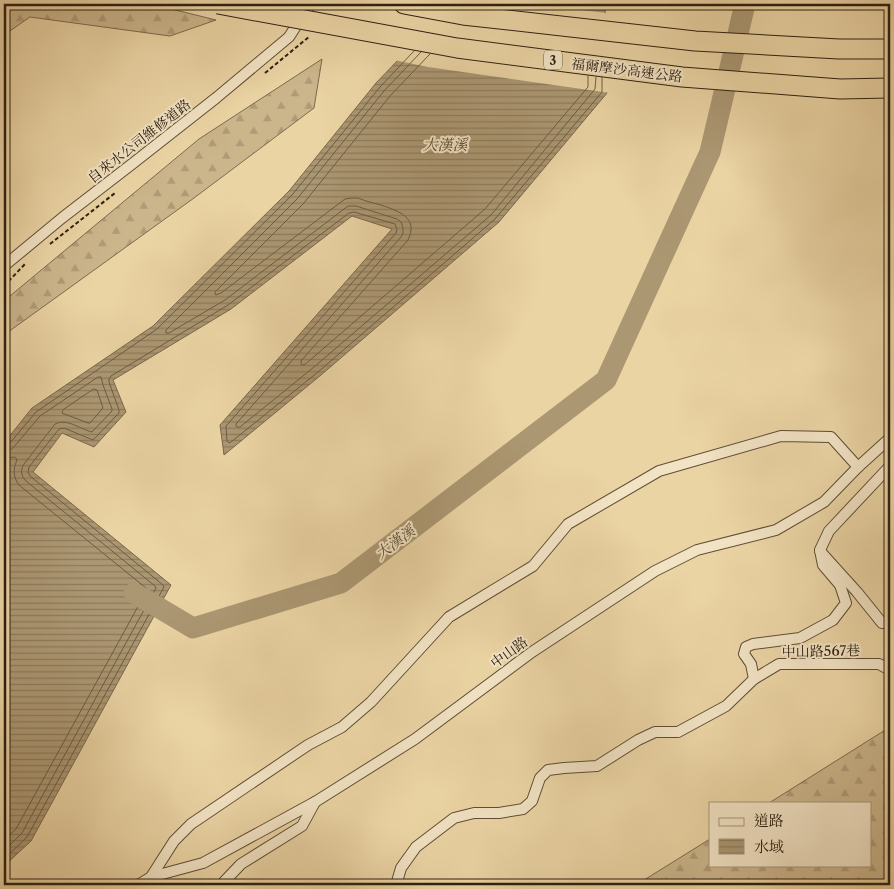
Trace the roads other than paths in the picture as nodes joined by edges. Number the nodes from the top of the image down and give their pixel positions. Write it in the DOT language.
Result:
graph roads {
  1 [pos="218,4"];
  2 [pos="310,4"];
  3 [pos="404,4"];
  4 [pos="890,48"];
  5 [pos="890,88"];
  6 [pos="4,266"];
  7 [pos="890,438"];
  8 [pos="890,466"];
  9 [pos="858,467"];
  10 [pos="820,550"];
  11 [pos="882,623"];
  12 [pos="890,670"];
  13 [pos="754,679"];
  14 [pos="315,802"];
  15 [pos="150,877"];
  16 [pos="138,885"];
  17 [pos="222,885"];
  18 [pos="396,885"];
  1 -- 5 [label="highway, 福爾摩沙高速公路 / 3, bridge"];
  2 -- 6 [label="street, 自來水公司維修道路"];
  3 -- 4 [label="highway"];
  7 -- 9 [label="street, 中山路"];
  8 -- 10 [label="street"];
  9 -- 14 [label="street, 中山路"];
  9 -- 15 [label="street"];
  10 -- 11 [label="street"];
  10 -- 13 [label="street, 中山路567巷"];
  12 -- 13 [label="street, 中山路567巷"];
  13 -- 18 [label="street, 中山路567巷"];
  14 -- 15 [label="street, 中山路"];
  14 -- 17 [label="street"];
  15 -- 16 [label="street, 中山路"];
}
